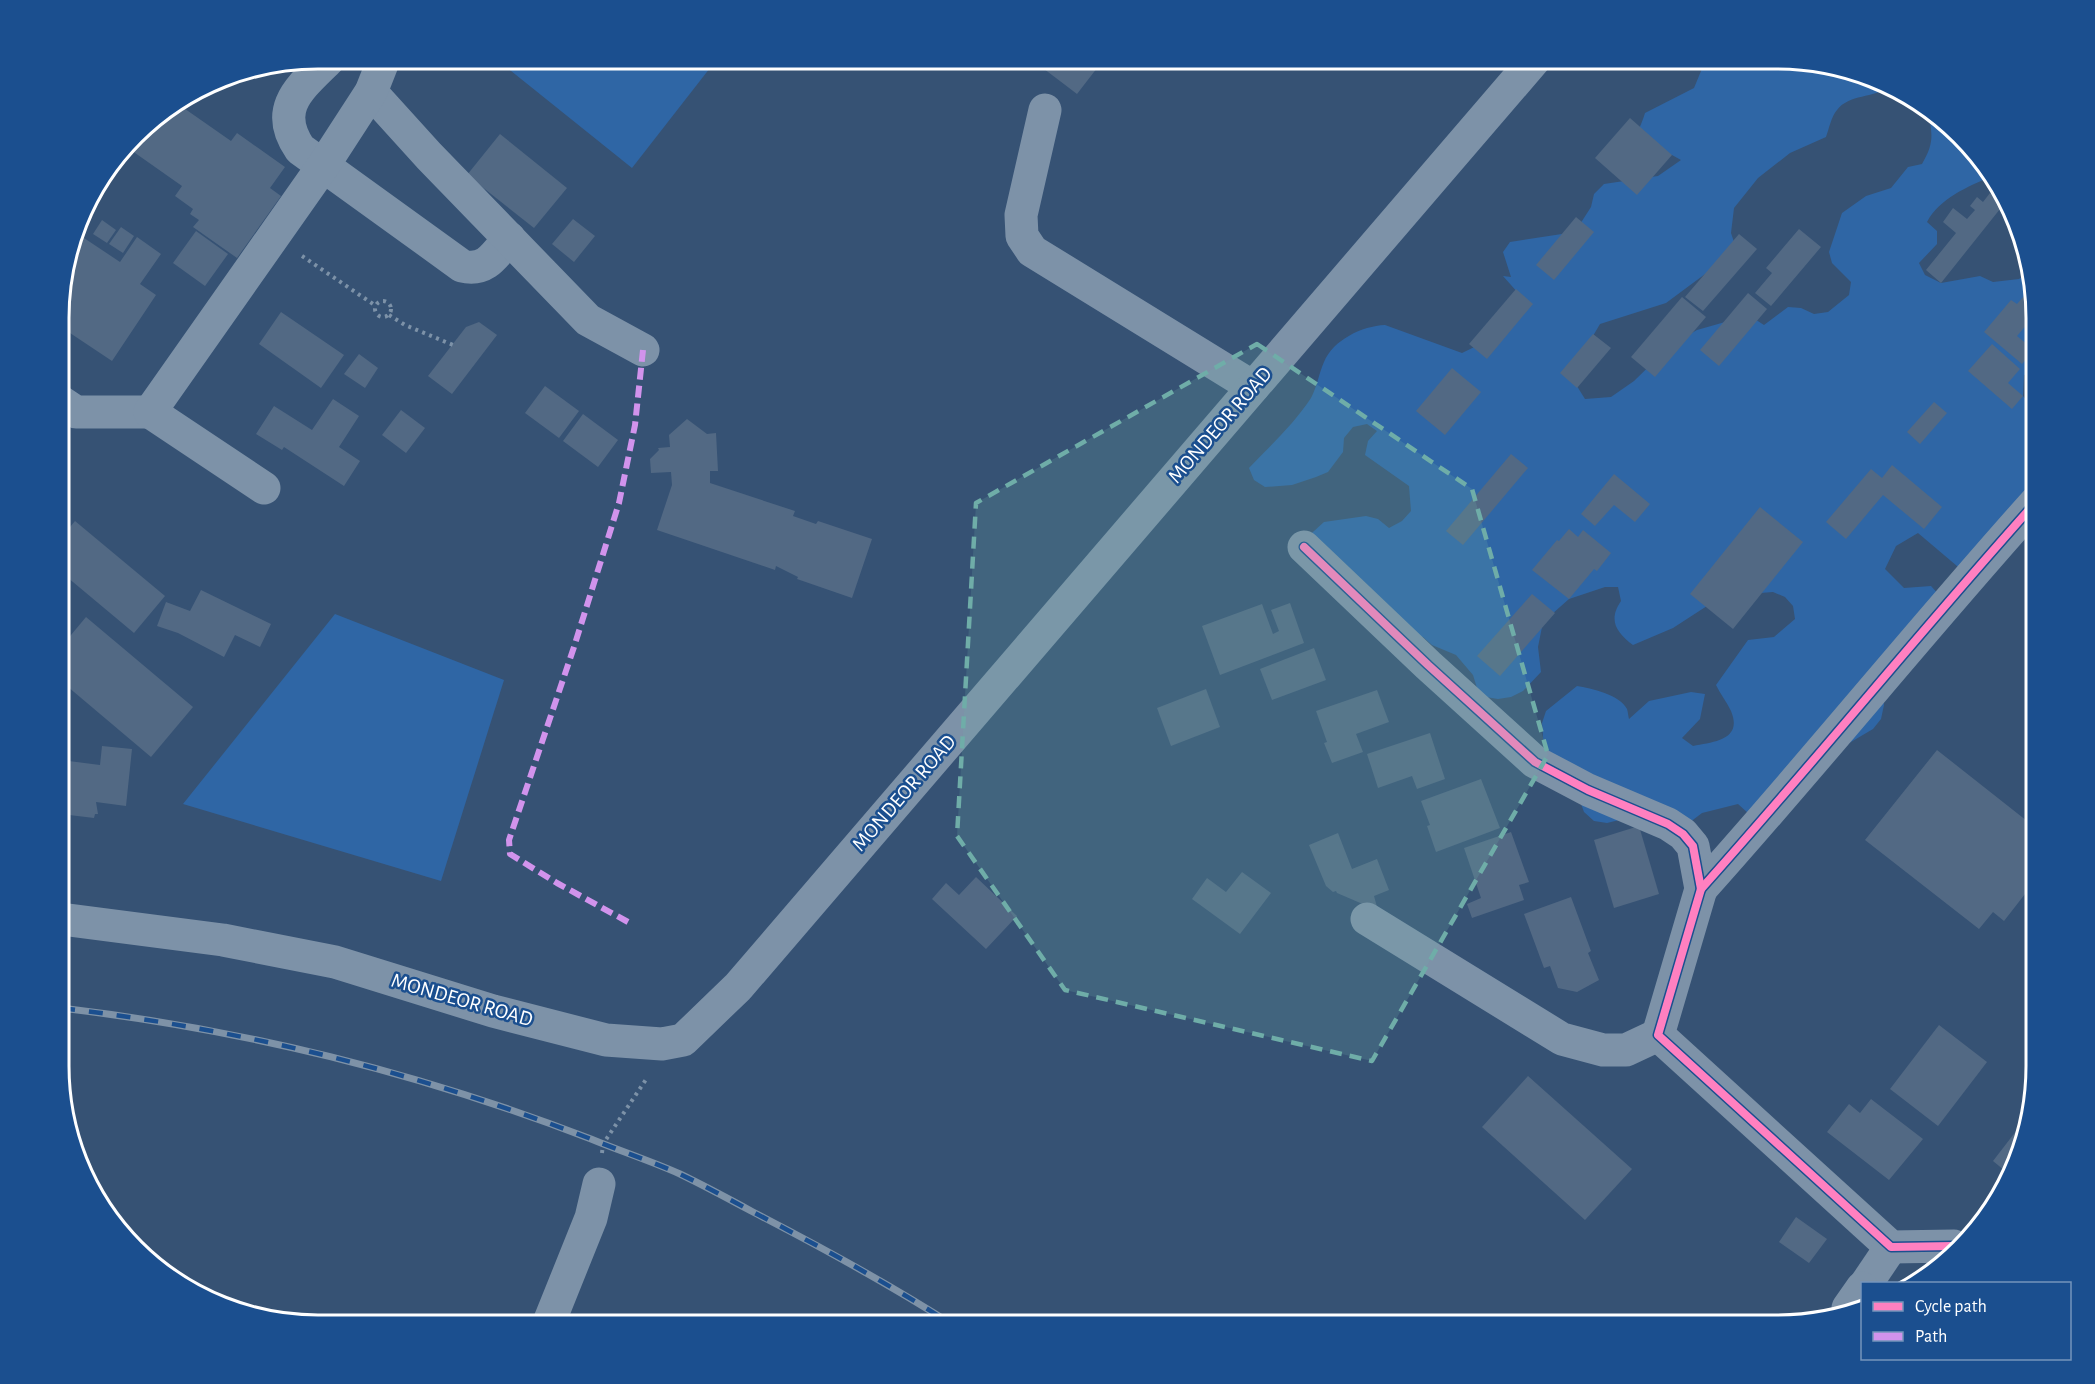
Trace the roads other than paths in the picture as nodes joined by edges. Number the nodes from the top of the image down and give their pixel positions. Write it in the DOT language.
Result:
graph roads {
  1 [pos="319,69"];
  2 [pos="379,69"];
  3 [pos="1525,69"];
  4 [pos="370,92"];
  5 [pos="1045,110"];
  6 [pos="323,166"];
  7 [pos="509,238"];
  8 [pos="643,350"];
  9 [pos="1253,387"];
  10 [pos="69,407"];
  11 [pos="150,412"];
  12 [pos="264,488"];
  13 [pos="2026,513"];
  14 [pos="1304,547"];
  15 [pos="1701,889"];
  16 [pos="1367,919"];
  17 [pos="69,920"];
  18 [pos="1658,1035"];
  19 [pos="599,1184"];
  20 [pos="1891,1246"];
  21 [pos="1949,1246"];
  22 [pos="1867,1282"];
  23 [pos="1861,1291"];
  24 [pos="1851,1304"];
  25 [pos="552,1315"];
  1 -- 6 [label="street"];
  2 -- 4 [label="street"];
  3 -- 9 [label="street, MONDEOR ROAD"];
  4 -- 6 [label="street"];
  4 -- 7 [label="street"];
  5 -- 9 [label="street"];
  6 -- 7 [label="street"];
  6 -- 11 [label="street"];
  7 -- 8 [label="street"];
  9 -- 17 [label="street, MONDEOR ROAD"];
  10 -- 11 [label="street"];
  11 -- 12 [label="street"];
  13 -- 15 [label="street"];
  14 -- 15 [label="street"];
  15 -- 18 [label="street"];
  16 -- 18 [label="street"];
  18 -- 20 [label="street"];
  19 -- 25 [label="street"];
  20 -- 21 [label="street"];
  20 -- 22 [label="street"];
  23 -- 24 [label="street"];
}
